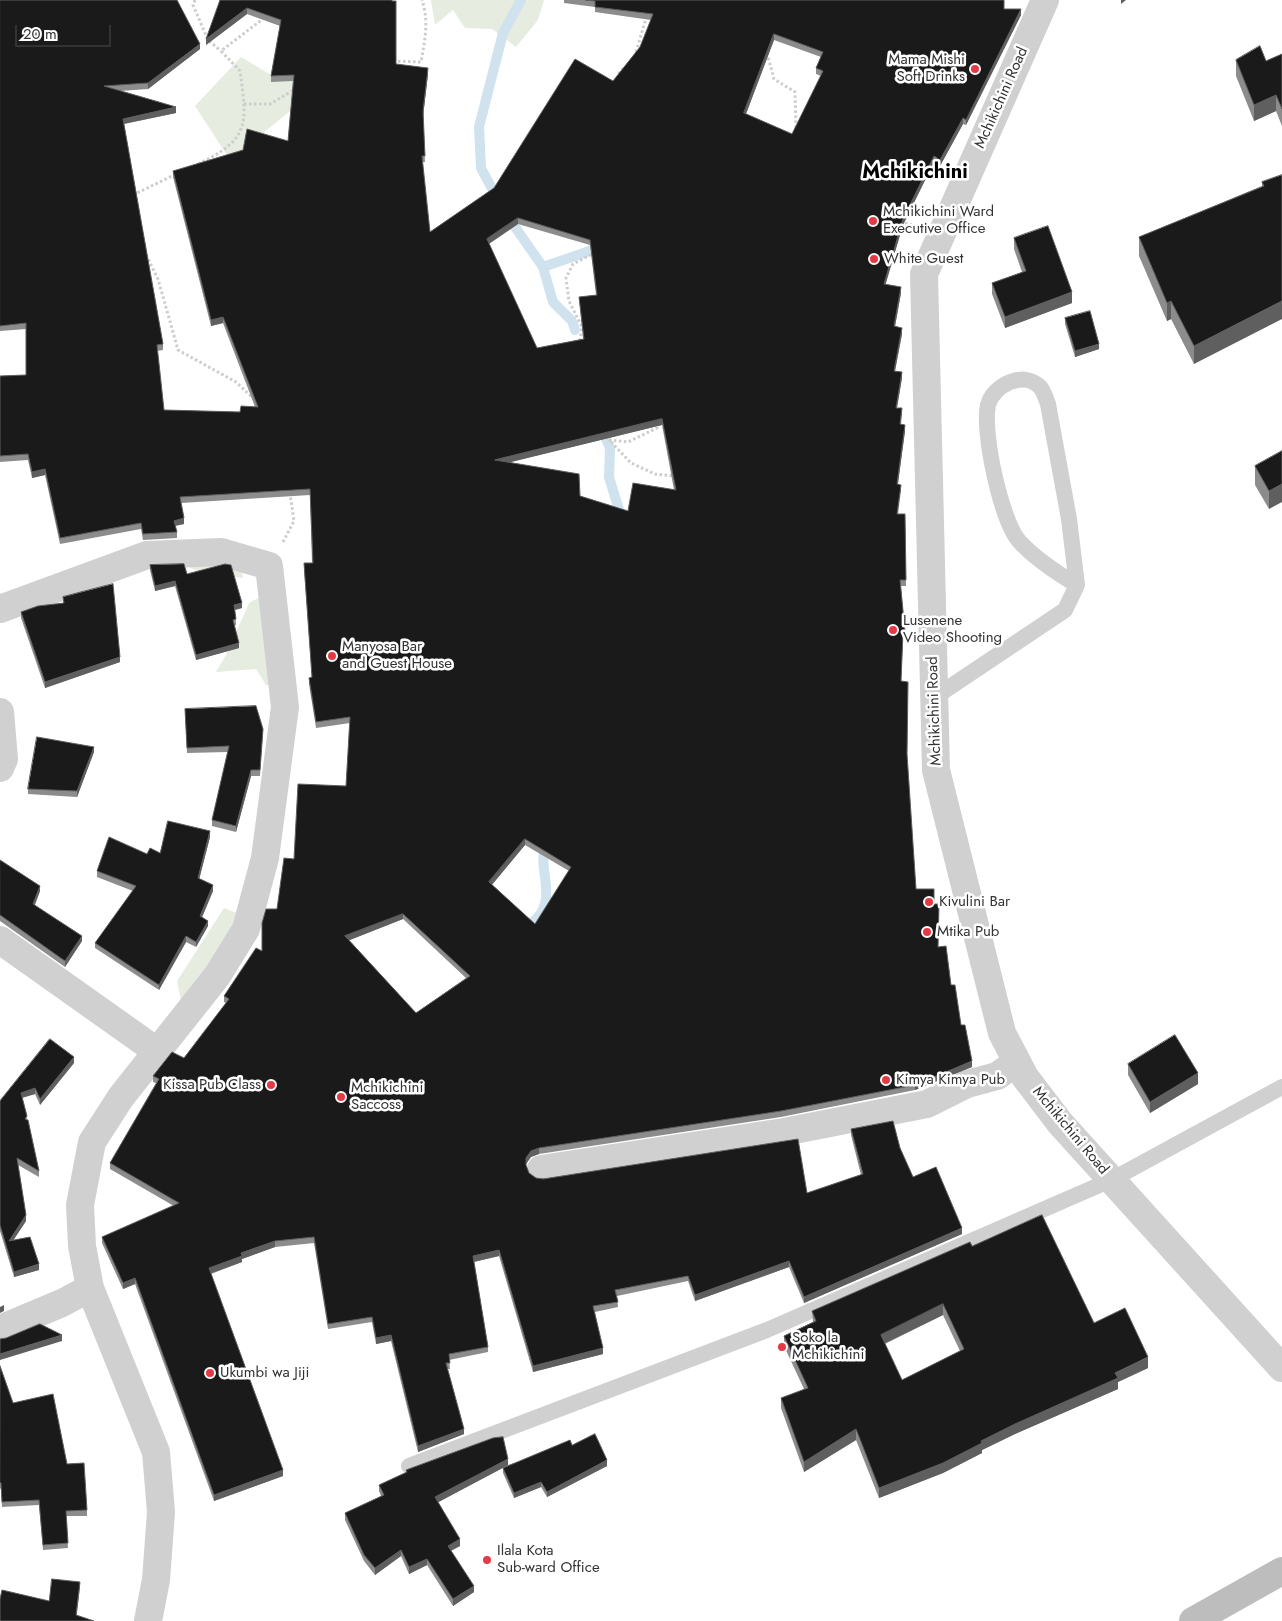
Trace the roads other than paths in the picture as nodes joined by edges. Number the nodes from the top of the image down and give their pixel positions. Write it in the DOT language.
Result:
graph roads {
  1 [pos="1046,0"];
  2 [pos="1077,585"];
  3 [pos="0,609"];
  4 [pos="934,697"];
  5 [pos="0,712"];
  6 [pos="0,768"];
  7 [pos="0,940"];
  8 [pos="158,1052"];
  9 [pos="1017,1062"];
  10 [pos="1282,1087"];
  11 [pos="541,1170"];
  12 [pos="1111,1180"];
  13 [pos="90,1288"];
  14 [pos="0,1329"];
  15 [pos="1282,1368"];
  16 [pos="409,1466"];
  17 [pos="1282,1571"];
  18 [pos="148,1621"];
  19 [pos="1194,1621"];
  1 -- 4 [label="street, Mchikichini Road"];
  2 -- 2 [label="lane"];
  2 -- 4 [label="lane"];
  3 -- 8 [label="street"];
  4 -- 9 [label="street, Mchikichini Road"];
  5 -- 6 [label="street"];
  7 -- 8 [label="street"];
  8 -- 13 [label="street"];
  9 -- 11 [label="street"];
  9 -- 12 [label="street, Mchikichini Road"];
  10 -- 12 [label="lane"];
  12 -- 15 [label="street, Mchikichini Road"];
  12 -- 16 [label="lane"];
  13 -- 14 [label="street"];
  13 -- 18 [label="street"];
  17 -- 19 [label="main road"];
}
